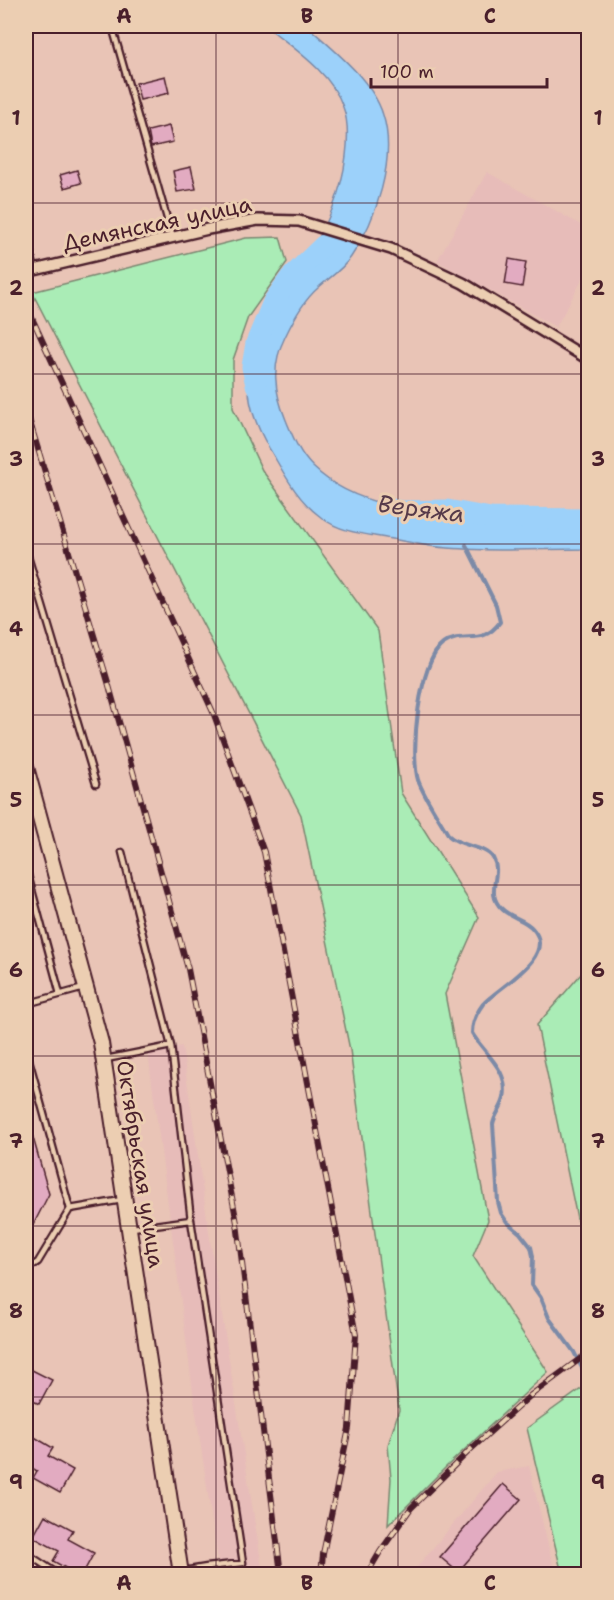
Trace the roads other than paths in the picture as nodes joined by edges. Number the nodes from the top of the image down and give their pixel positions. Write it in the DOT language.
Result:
graph roads {
  1 [pos="112,26"];
  2 [pos="26,234"];
  3 [pos="172,237"];
  4 [pos="30,271"];
  5 [pos="588,359"];
  6 [pos="26,550"];
  7 [pos="36,586"];
  8 [pos="26,590"];
  9 [pos="26,767"];
  10 [pos="96,784"];
  11 [pos="122,852"];
  12 [pos="26,868"];
  13 [pos="86,988"];
  14 [pos="60,994"];
  15 [pos="26,1004"];
  16 [pos="171,1046"];
  17 [pos="26,1049"];
  18 [pos="104,1059"];
  19 [pos="125,1200"];
  20 [pos="70,1209"];
  21 [pos="191,1220"];
  22 [pos="129,1228"];
  23 [pos="26,1270"];
  24 [pos="26,1542"];
  25 [pos="207,1567"];
  26 [pos="181,1573"];
  27 [pos="58,1575"];
  28 [pos="208,1575"];
  1 -- 3 [label="lane"];
  2 -- 4 [label="lane"];
  3 -- 4 [label="street, Демянская улица"];
  3 -- 5 [label="street, Демянская улица"];
  6 -- 7 [label="lane"];
  7 -- 8 [label="lane"];
  7 -- 10 [label="lane"];
  9 -- 13 [label="main road, Октябрьская улица"];
  11 -- 16 [label="lane"];
  12 -- 14 [label="lane"];
  13 -- 14 [label="lane"];
  13 -- 18 [label="main road, Октябрьская улица"];
  14 -- 15 [label="lane"];
  16 -- 18 [label="lane"];
  16 -- 21 [label="lane"];
  17 -- 20 [label="lane"];
  18 -- 19 [label="main road, Октябрьская улица"];
  19 -- 20 [label="lane"];
  19 -- 22 [label="main road, Октябрьская улица"];
  20 -- 23 [label="lane"];
  21 -- 22 [label="lane"];
  21 -- 25 [label="lane"];
  22 -- 26 [label="main road, Октябрьская улица"];
  24 -- 27 [label="lane"];
  25 -- 26 [label="lane"];
  25 -- 28 [label="lane"];
}
